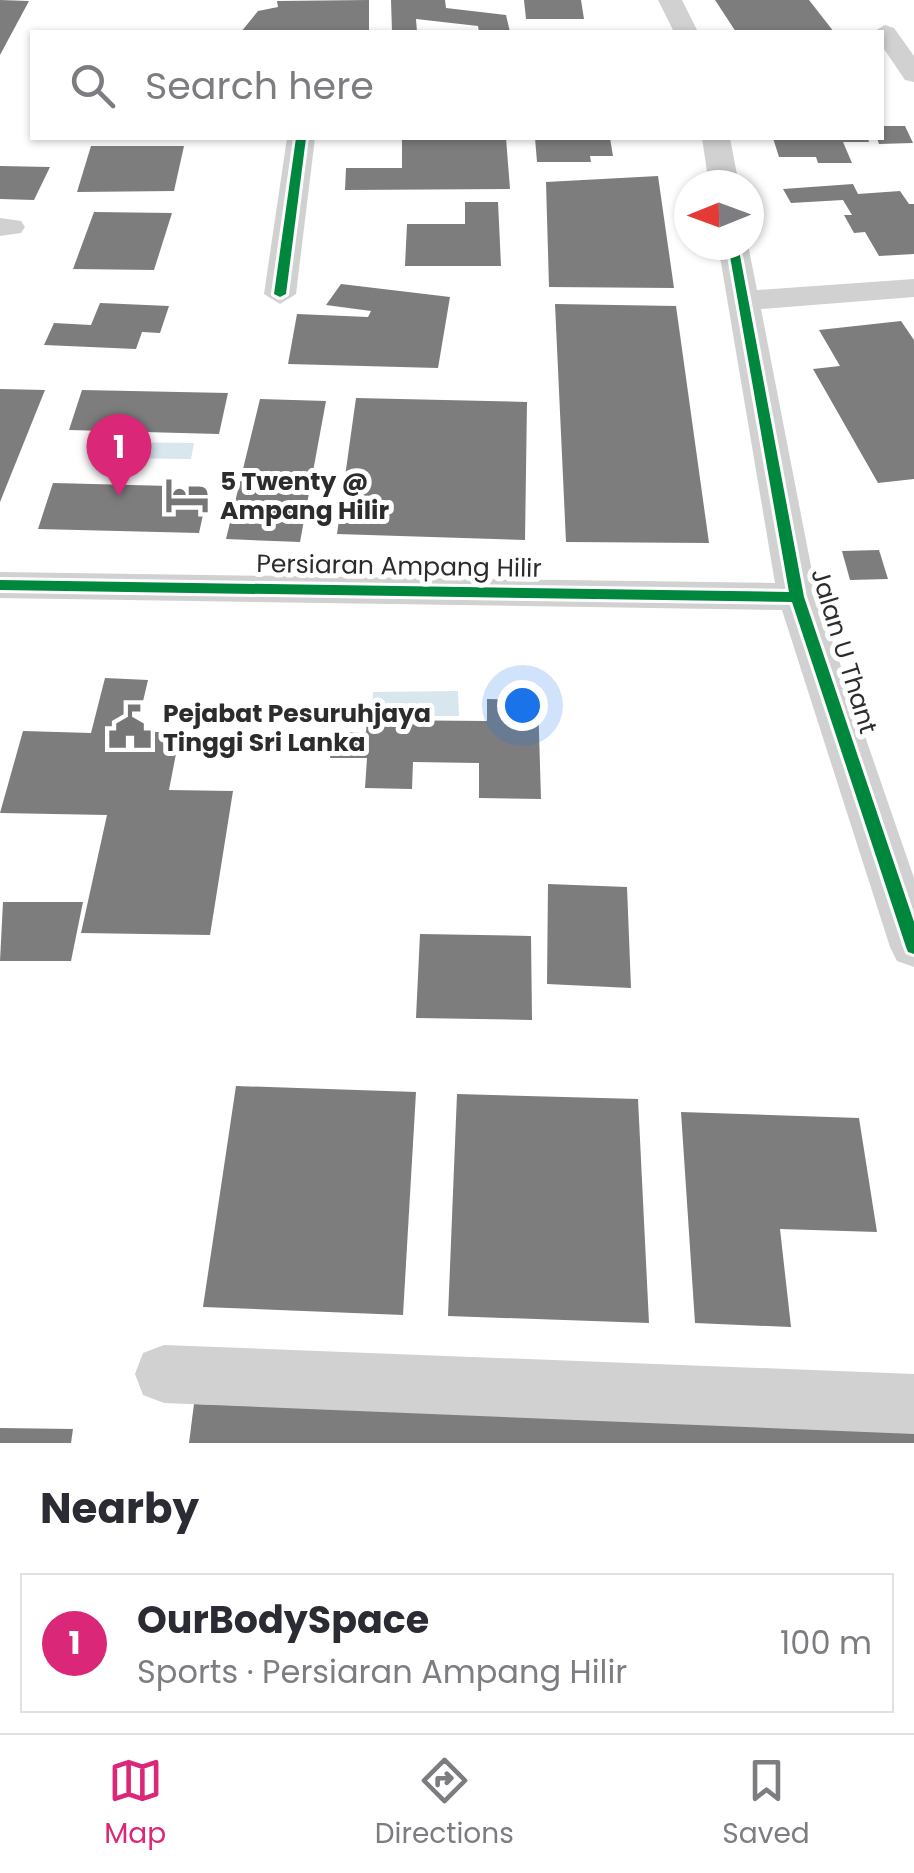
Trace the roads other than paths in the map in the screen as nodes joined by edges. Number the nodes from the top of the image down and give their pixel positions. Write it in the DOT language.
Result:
graph roads {
  1 [pos="670,0"];
  2 [pos="685,30"];
  3 [pos="885,33"];
  4 [pos="914,74"];
  5 [pos="301,140"];
  6 [pos="716,140"];
  7 [pos="721,170"];
  8 [pos="736,260"];
  9 [pos="914,288"];
  10 [pos="280,294"];
  11 [pos="742,301"];
  12 [pos="0,585"];
  13 [pos="797,597"];
  14 [pos="914,947"];
  15 [pos="164,1374"];
  16 [pos="914,1404"];
  1 -- 2 [label="street"];
  3 -- 4 [label="street"];
  5 -- 10 [label="street"];
  6 -- 7 [label="street"];
  8 -- 11 [label="street, Jalan U Thant"];
  9 -- 11 [label="street"];
  11 -- 13 [label="street, Jalan U Thant"];
  12 -- 13 [label="street, Persiaran Ampang Hilir"];
  13 -- 14 [label="street, Jalan U Thant"];
  15 -- 16 [label="street"];
}
